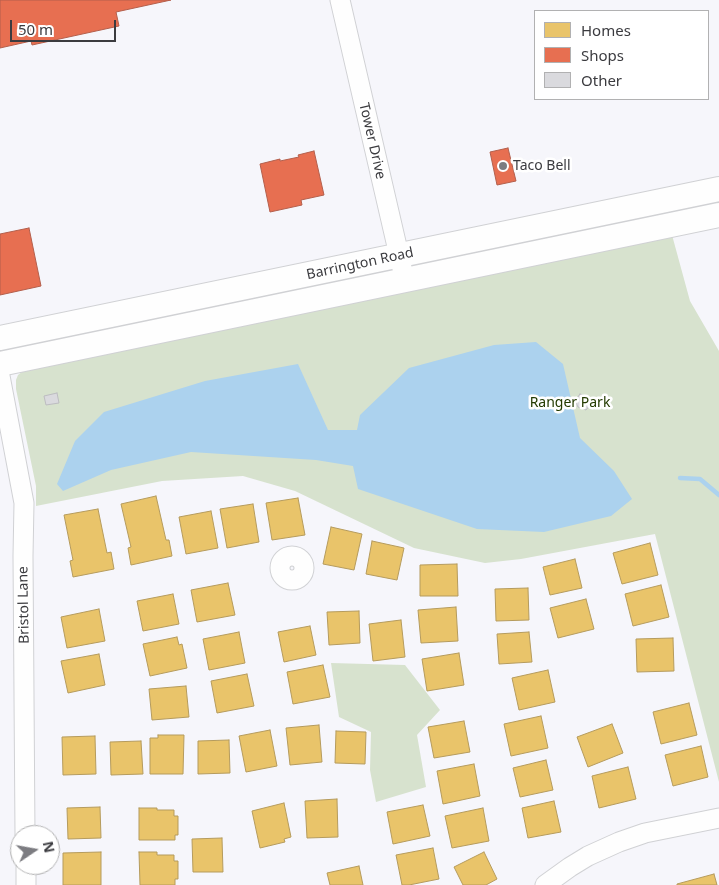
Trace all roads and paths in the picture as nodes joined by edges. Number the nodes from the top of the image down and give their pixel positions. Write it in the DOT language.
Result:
graph roads {
  1 [pos="340,0"];
  2 [pos="719,189"];
  3 [pos="719,215"];
  4 [pos="399,256"];
  5 [pos="405,281"];
  6 [pos="0,338"];
  7 [pos="0,364"];
  8 [pos="0,376"];
  9 [pos="719,818"];
  10 [pos="25,825"];
  11 [pos="545,885"];
  1 -- 4 [label="street, Tower Drive"];
  2 -- 4 [label="main road, Barrington Road"];
  3 -- 5 [label="main road, Barrington Road"];
  4 -- 5 [label="street, Tower Drive"];
  4 -- 6 [label="main road, Barrington Road"];
  5 -- 7 [label="main road, Barrington Road"];
  8 -- 10 [label="street, Bristol Lane"];
  9 -- 11 [label="street"];
}
